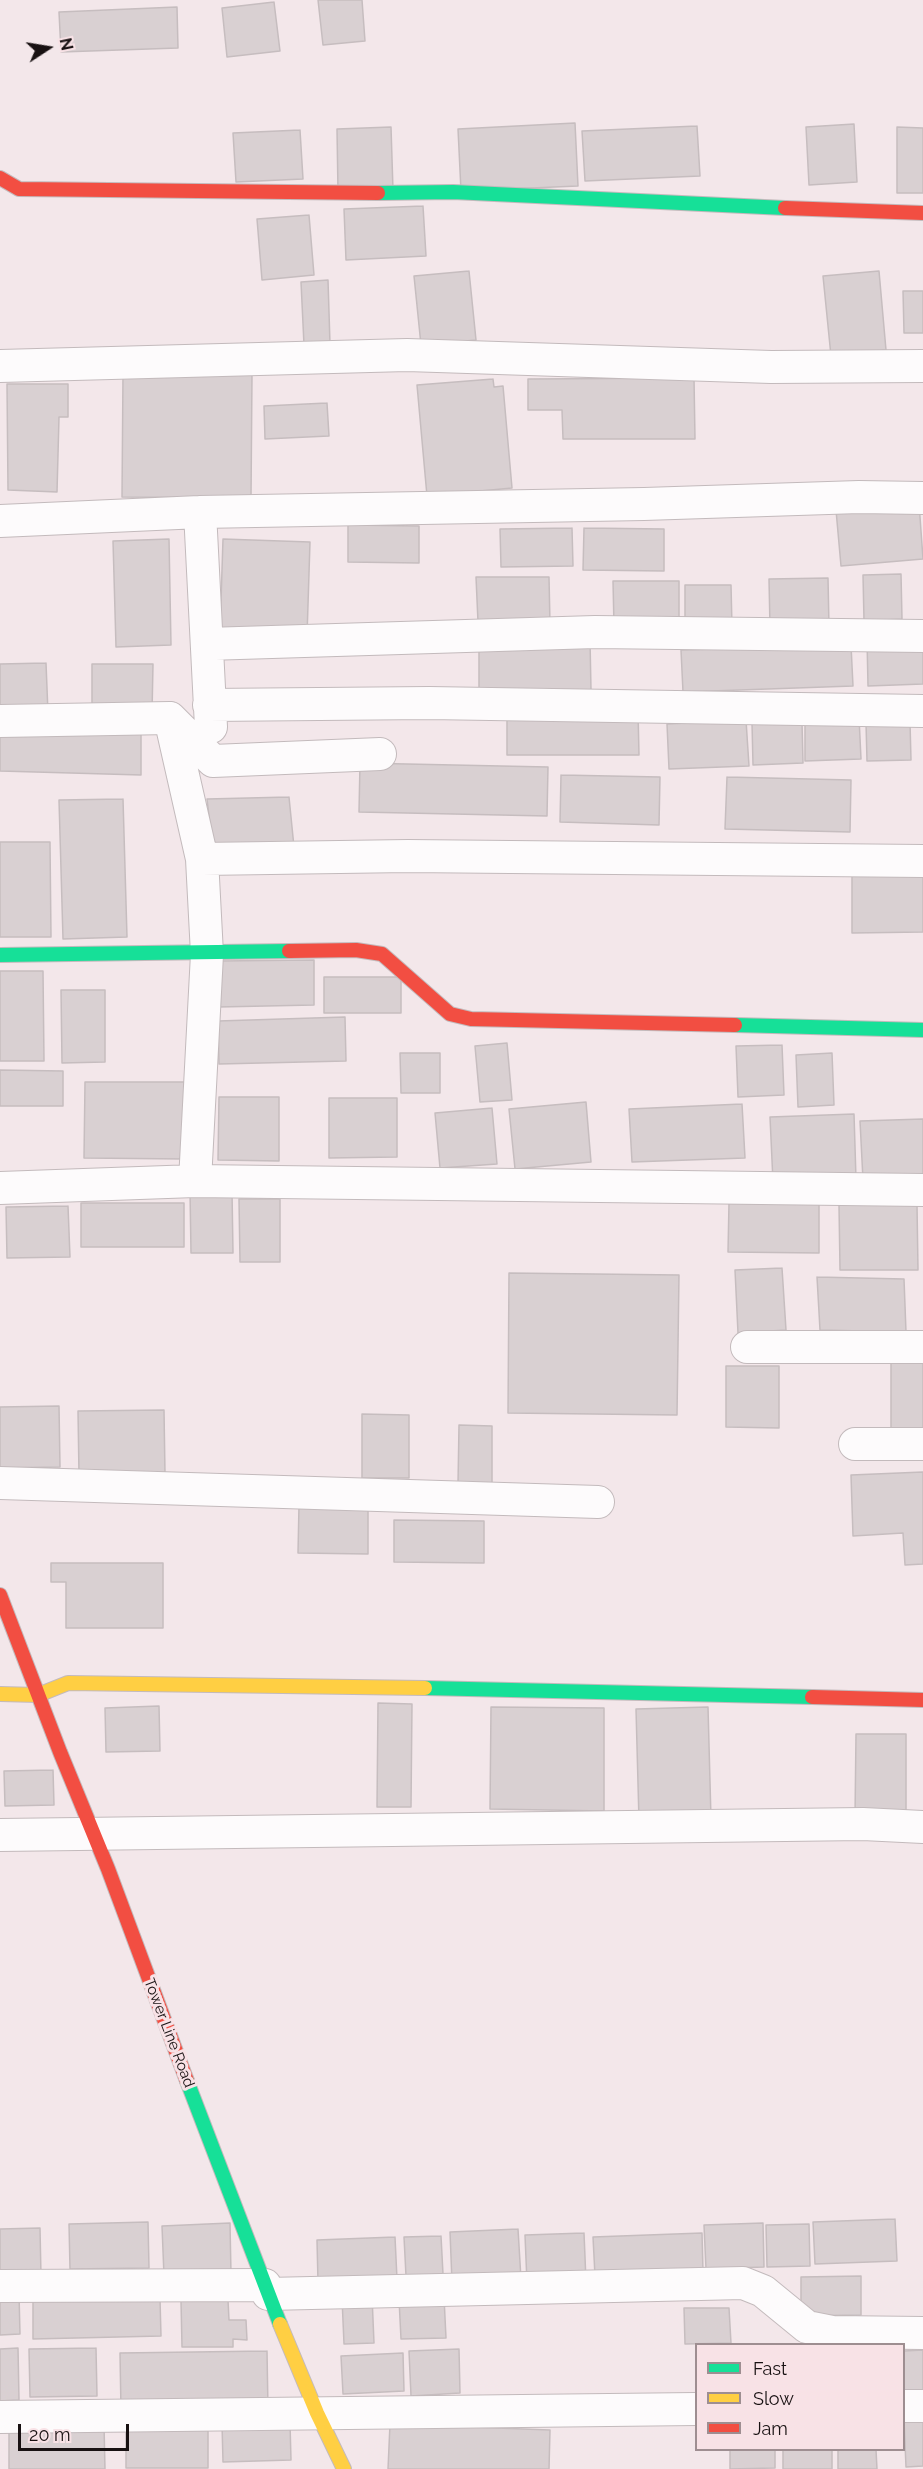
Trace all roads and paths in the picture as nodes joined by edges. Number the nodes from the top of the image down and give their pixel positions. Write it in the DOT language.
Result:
graph roads {
  1 [pos="0,178"];
  2 [pos="923,213"];
  3 [pos="0,366"];
  4 [pos="923,366"];
  5 [pos="923,498"];
  6 [pos="200,512"];
  7 [pos="0,521"];
  8 [pos="923,636"];
  9 [pos="207,644"];
  10 [pos="210,705"];
  11 [pos="923,711"];
  12 [pos="170,718"];
  13 [pos="0,721"];
  14 [pos="380,754"];
  15 [pos="213,761"];
  16 [pos="202,859"];
  17 [pos="923,861"];
  18 [pos="207,954"];
  19 [pos="0,955"];
  20 [pos="923,1030"];
  21 [pos="195,1181"];
  22 [pos="0,1188"];
  23 [pos="923,1190"];
  24 [pos="747,1347"];
  25 [pos="923,1347"];
  26 [pos="855,1444"];
  27 [pos="923,1444"];
  28 [pos="0,1482"];
  29 [pos="598,1502"];
  30 [pos="0,1595"];
  31 [pos="0,1694"];
  32 [pos="38,1695"];
  33 [pos="923,1700"];
  34 [pos="923,1827"];
  35 [pos="93,1834"];
  36 [pos="0,1835"];
  37 [pos="0,2286"];
  38 [pos="267,2290"];
  39 [pos="923,2333"];
  40 [pos="905,2406"];
  41 [pos="923,2406"];
  42 [pos="695,2409"];
  43 [pos="317,2413"];
  44 [pos="0,2417"];
  45 [pos="344,2469"];
  1 -- 2 [label="street"];
  3 -- 4 [label="street"];
  5 -- 6 [label="street"];
  6 -- 7 [label="street"];
  6 -- 9 [label="street"];
  8 -- 9 [label="street"];
  9 -- 10 [label="street"];
  10 -- 11 [label="street"];
  10 -- 15 [label="street"];
  12 -- 13 [label="street"];
  12 -- 15 [label="street"];
  12 -- 16 [label="street"];
  14 -- 15 [label="street"];
  16 -- 17 [label="street"];
  16 -- 18 [label="street"];
  18 -- 19 [label="street"];
  18 -- 20 [label="street"];
  18 -- 21 [label="street"];
  21 -- 22 [label="street"];
  21 -- 23 [label="street"];
  24 -- 25 [label="street"];
  26 -- 27 [label="street"];
  28 -- 29 [label="street"];
  30 -- 32 [label="street, Tower Line Road"];
  31 -- 32 [label="street"];
  32 -- 33 [label="street"];
  32 -- 35 [label="street, Tower Line Road"];
  34 -- 35 [label="street"];
  35 -- 36 [label="street"];
  35 -- 38 [label="street, Tower Line Road"];
  37 -- 38 [label="street"];
  38 -- 39 [label="street"];
  38 -- 43 [label="street, Tower Line Road"];
  40 -- 41 [label="street"];
  42 -- 43 [label="street"];
  43 -- 44 [label="street"];
  43 -- 45 [label="street, Tower Line Road"];
}
